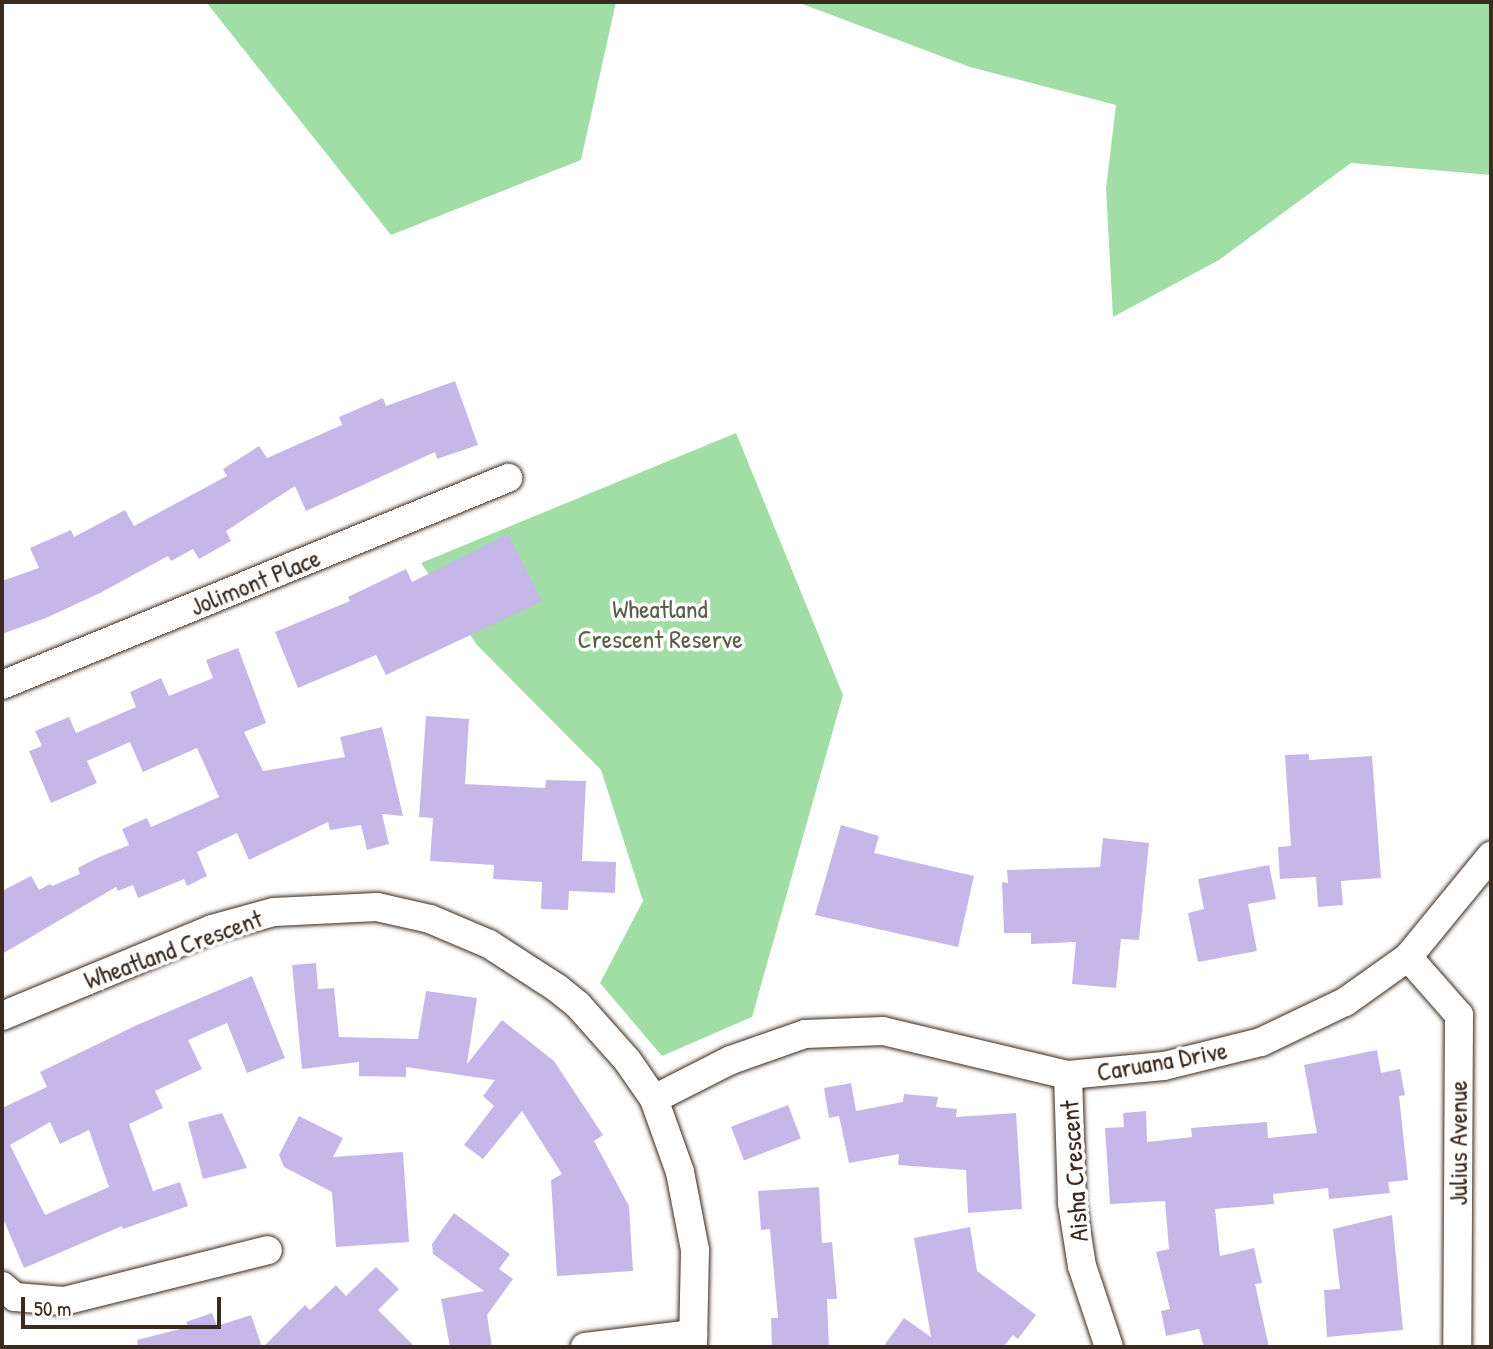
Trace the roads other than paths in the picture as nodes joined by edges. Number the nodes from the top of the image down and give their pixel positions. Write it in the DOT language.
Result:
graph roads {
  1 [pos="508,478"];
  2 [pos="2,685"];
  3 [pos="1491,856"];
  4 [pos="1408,957"];
  5 [pos="2,1016"];
  6 [pos="1068,1075"];
  7 [pos="654,1099"];
  8 [pos="268,1250"];
  9 [pos="2,1286"];
  10 [pos="693,1340"];
  11 [pos="585,1347"];
  12 [pos="1109,1347"];
  13 [pos="1457,1347"];
  1 -- 2 [label="street, Jolimont Place"];
  3 -- 4 [label="street, Caruana Drive"];
  4 -- 6 [label="street, Caruana Drive"];
  4 -- 13 [label="street, Julius Avenue"];
  5 -- 7 [label="street, Wheatland Crescent"];
  6 -- 7 [label="street, Caruana Drive"];
  6 -- 12 [label="street, Aisha Crescent"];
  7 -- 10 [label="street, Wheatland Crescent"];
  8 -- 9 [label="street"];
  10 -- 11 [label="street"];
}
